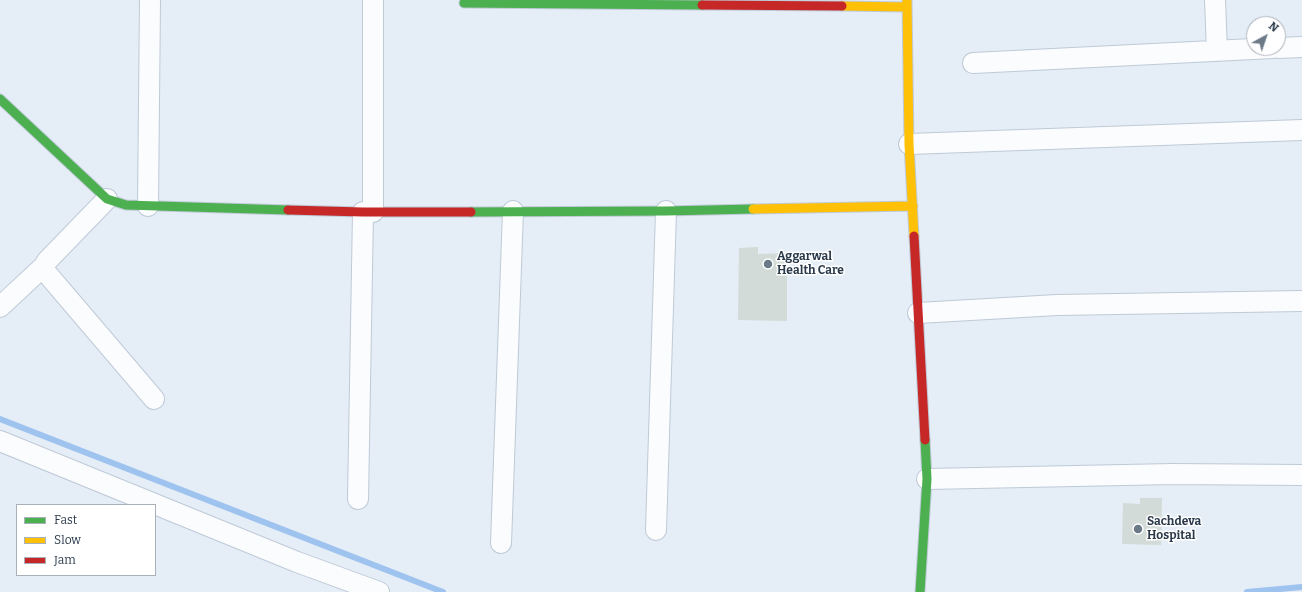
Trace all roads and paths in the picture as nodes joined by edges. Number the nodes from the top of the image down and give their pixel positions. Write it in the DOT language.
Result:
graph roads {
  1 [pos="150,0"];
  2 [pos="372,0"];
  3 [pos="1215,0"];
  4 [pos="464,3"];
  5 [pos="907,4"];
  6 [pos="1302,47"];
  7 [pos="1286,48"];
  8 [pos="1246,49"];
  9 [pos="1217,51"];
  10 [pos="973,63"];
  11 [pos="0,99"];
  12 [pos="1302,130"];
  13 [pos="909,144"];
  14 [pos="107,199"];
  15 [pos="148,206"];
  16 [pos="913,206"];
  17 [pos="513,211"];
  18 [pos="666,211"];
  19 [pos="368,212"];
  20 [pos="44,266"];
  21 [pos="1302,301"];
  22 [pos="0,307"];
  23 [pos="918,313"];
  24 [pos="154,399"];
  25 [pos="0,441"];
  26 [pos="1302,475"];
  27 [pos="926,479"];
  28 [pos="358,499"];
  29 [pos="155,504"];
  30 [pos="156,505"];
  31 [pos="656,530"];
  32 [pos="501,543"];
  33 [pos="920,589"];
  34 [pos="379,592"];
  1 -- 15 [label="street"];
  2 -- 19 [label="street"];
  3 -- 9 [label="street"];
  4 -- 5 [label="street"];
  5 -- 13 [label="street"];
  6 -- 7 [label="street"];
  8 -- 9 [label="street"];
  9 -- 10 [label="street"];
  11 -- 14 [label="street"];
  12 -- 13 [label="street"];
  13 -- 16 [label="street"];
  14 -- 15 [label="street"];
  14 -- 20 [label="street"];
  15 -- 19 [label="street"];
  16 -- 18 [label="street"];
  16 -- 23 [label="street"];
  17 -- 18 [label="street"];
  17 -- 19 [label="street"];
  17 -- 32 [label="street"];
  18 -- 31 [label="street"];
  19 -- 28 [label="street"];
  20 -- 22 [label="street"];
  20 -- 24 [label="street"];
  21 -- 23 [label="street"];
  23 -- 27 [label="street"];
  25 -- 29 [label="street"];
  26 -- 27 [label="street"];
  27 -- 33 [label="street"];
  30 -- 34 [label="street"];
}
